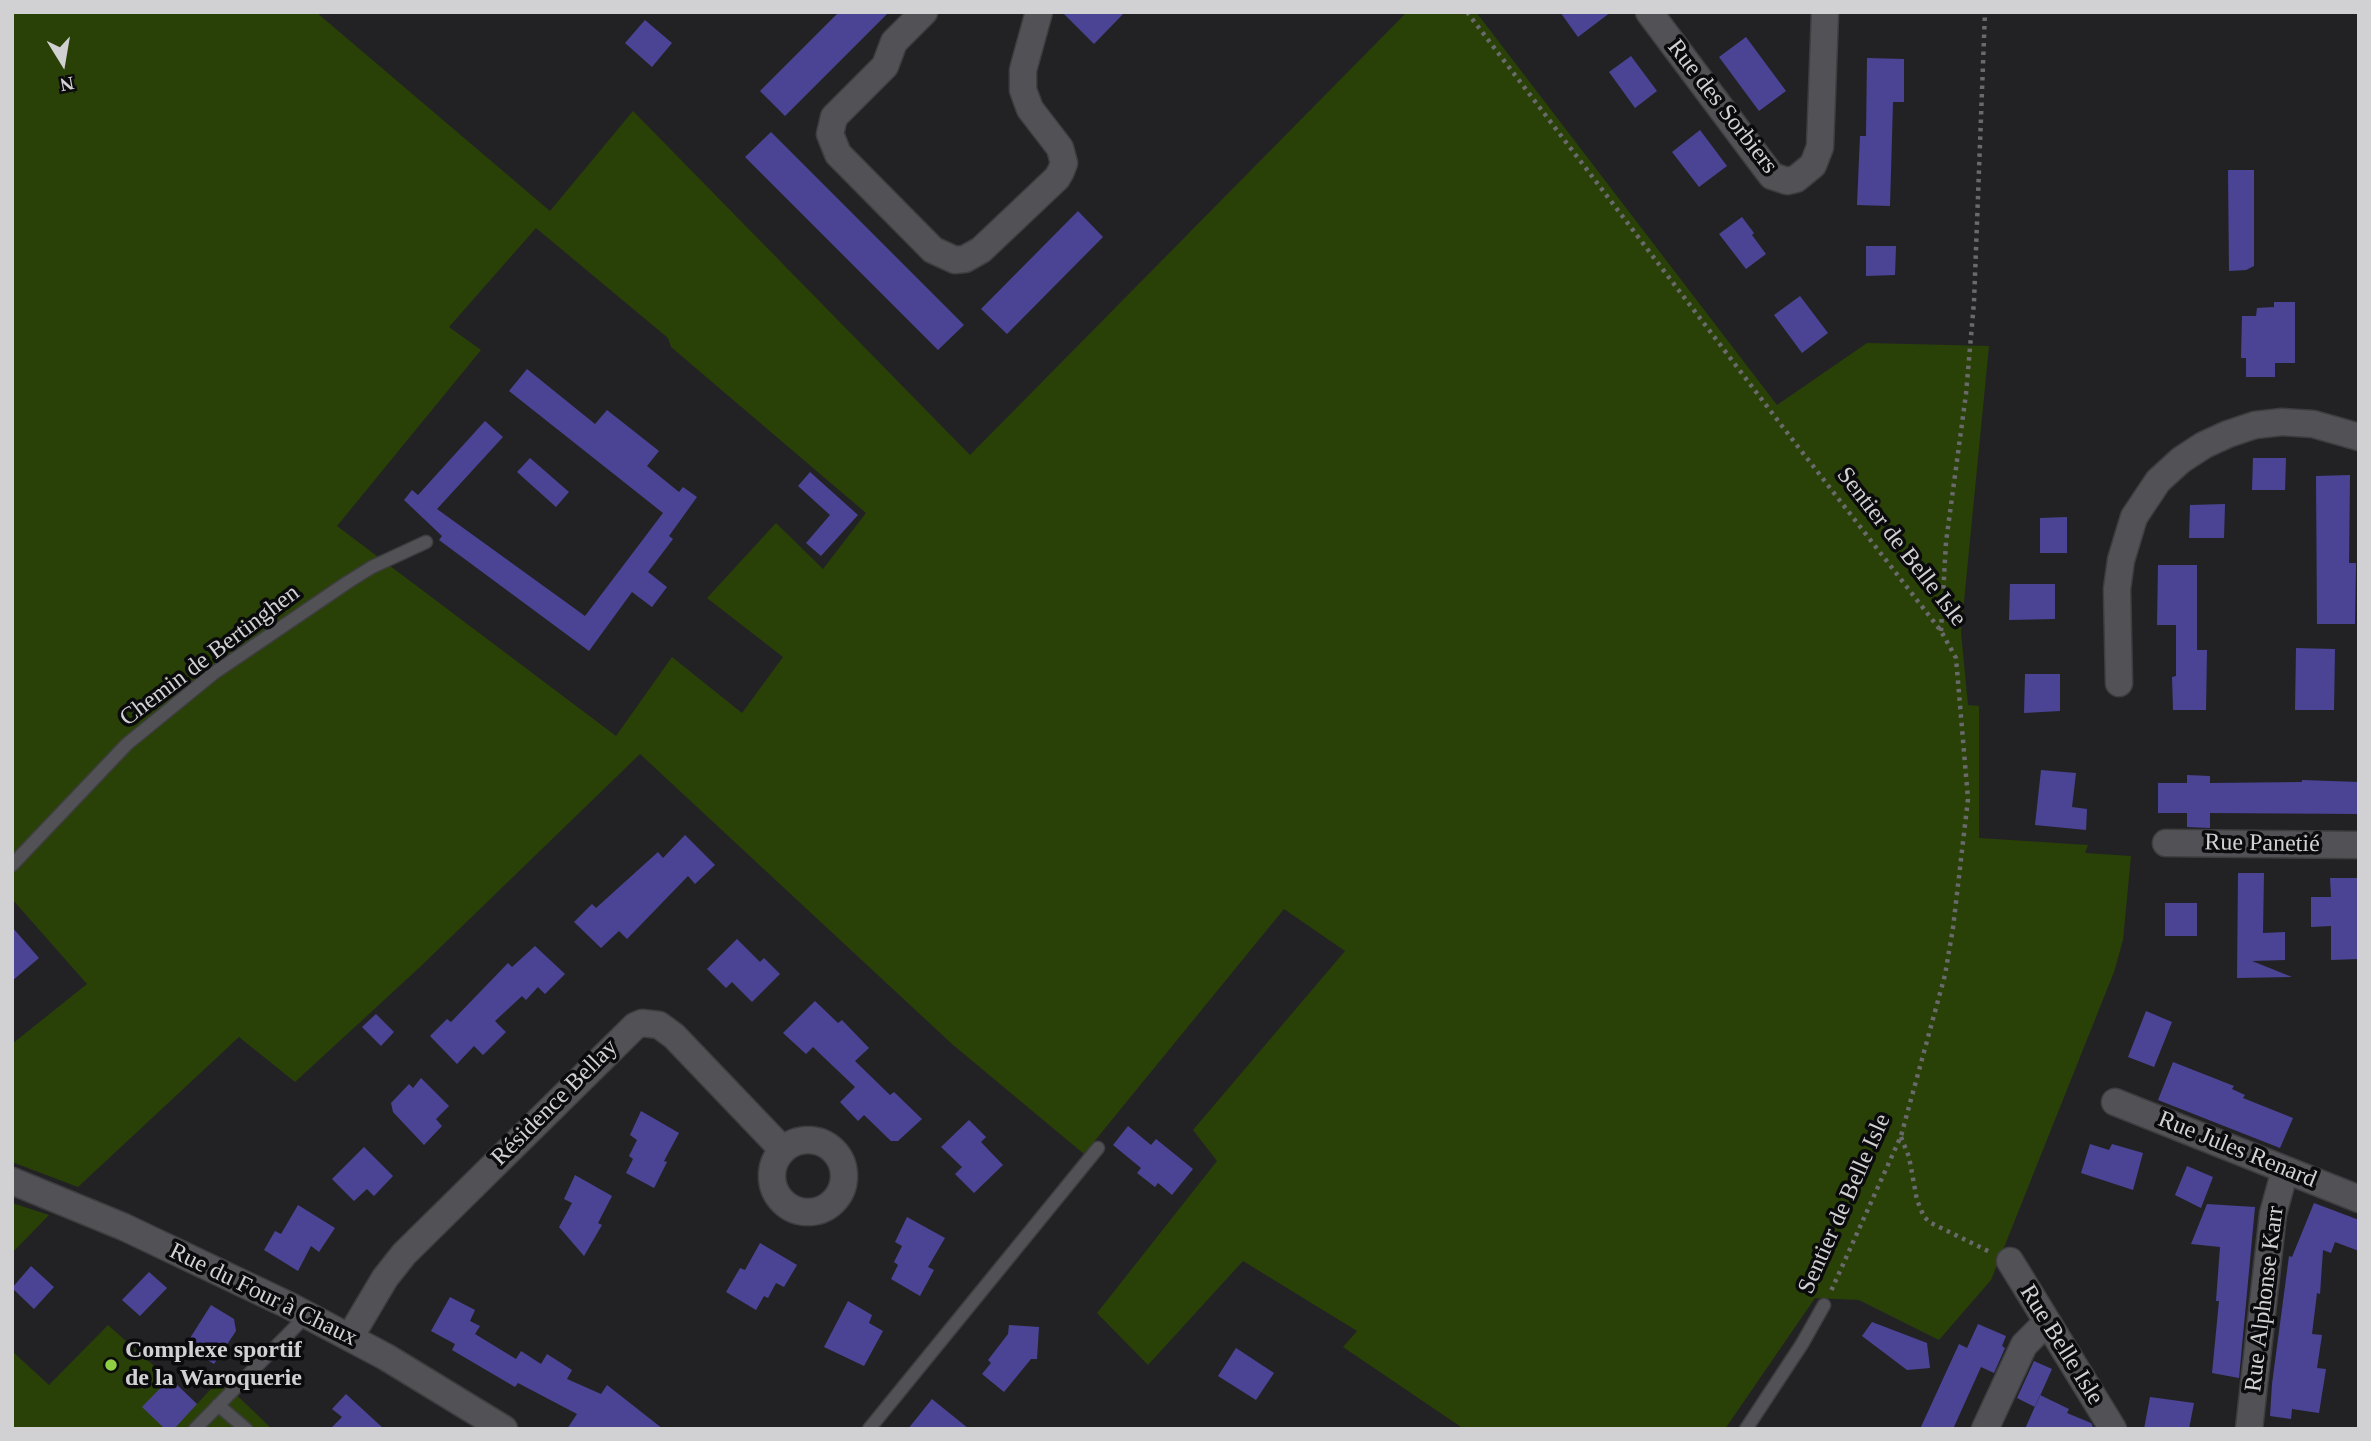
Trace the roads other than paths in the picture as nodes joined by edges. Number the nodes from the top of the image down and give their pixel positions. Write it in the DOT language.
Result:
graph roads {
  1 [pos="924,12"];
  2 [pos="1039,12"];
  3 [pos="1649,12"];
  4 [pos="1825,12"];
  5 [pos="2359,437"];
  6 [pos="426,542"];
  7 [pos="2119,683"];
  8 [pos="2166,843"];
  9 [pos="2359,845"];
  10 [pos="12,864"];
  11 [pos="2115,1102"];
  12 [pos="1098,1148"];
  13 [pos="783,1150"];
  14 [pos="2285,1170"];
  15 [pos="12,1181"];
  16 [pos="2359,1199"];
  17 [pos="2010,1261"];
  18 [pos="1824,1305"];
  19 [pos="307,1315"];
  20 [pos="2046,1323"];
  21 [pos="350,1337"];
  22 [pos="218,1405"];
  23 [pos="195,1429"];
  24 [pos="246,1429"];
  25 [pos="504,1429"];
  26 [pos="869,1429"];
  27 [pos="1746,1429"];
  28 [pos="1985,1429"];
  29 [pos="2113,1429"];
  30 [pos="2249,1429"];
  1 -- 2 [label="street"];
  3 -- 4 [label="street, Rue des Sorbiers"];
  5 -- 7 [label="street"];
  6 -- 10 [label="lane, Chemin de Bertinghen"];
  8 -- 9 [label="street, Rue Panetié"];
  11 -- 14 [label="street, Rue Jules Renard"];
  12 -- 26 [label="lane"];
  13 -- 21 [label="street, Résidence Bellay"];
  14 -- 16 [label="street, Rue Jules Renard"];
  14 -- 30 [label="street, Rue Alphonse Karr"];
  15 -- 19 [label="street, Rue du Four à Chaux"];
  17 -- 20 [label="street, Rue Belle Isle"];
  18 -- 27 [label="lane, Sentier de Belle Isle"];
  19 -- 21 [label="street, Rue du Four à Chaux"];
  19 -- 22 [label="lane"];
  20 -- 28 [label="street"];
  20 -- 29 [label="street, Rue Belle Isle"];
  21 -- 25 [label="street, Rue du Four à Chaux"];
  22 -- 23 [label="lane"];
  22 -- 24 [label="lane"];
}
